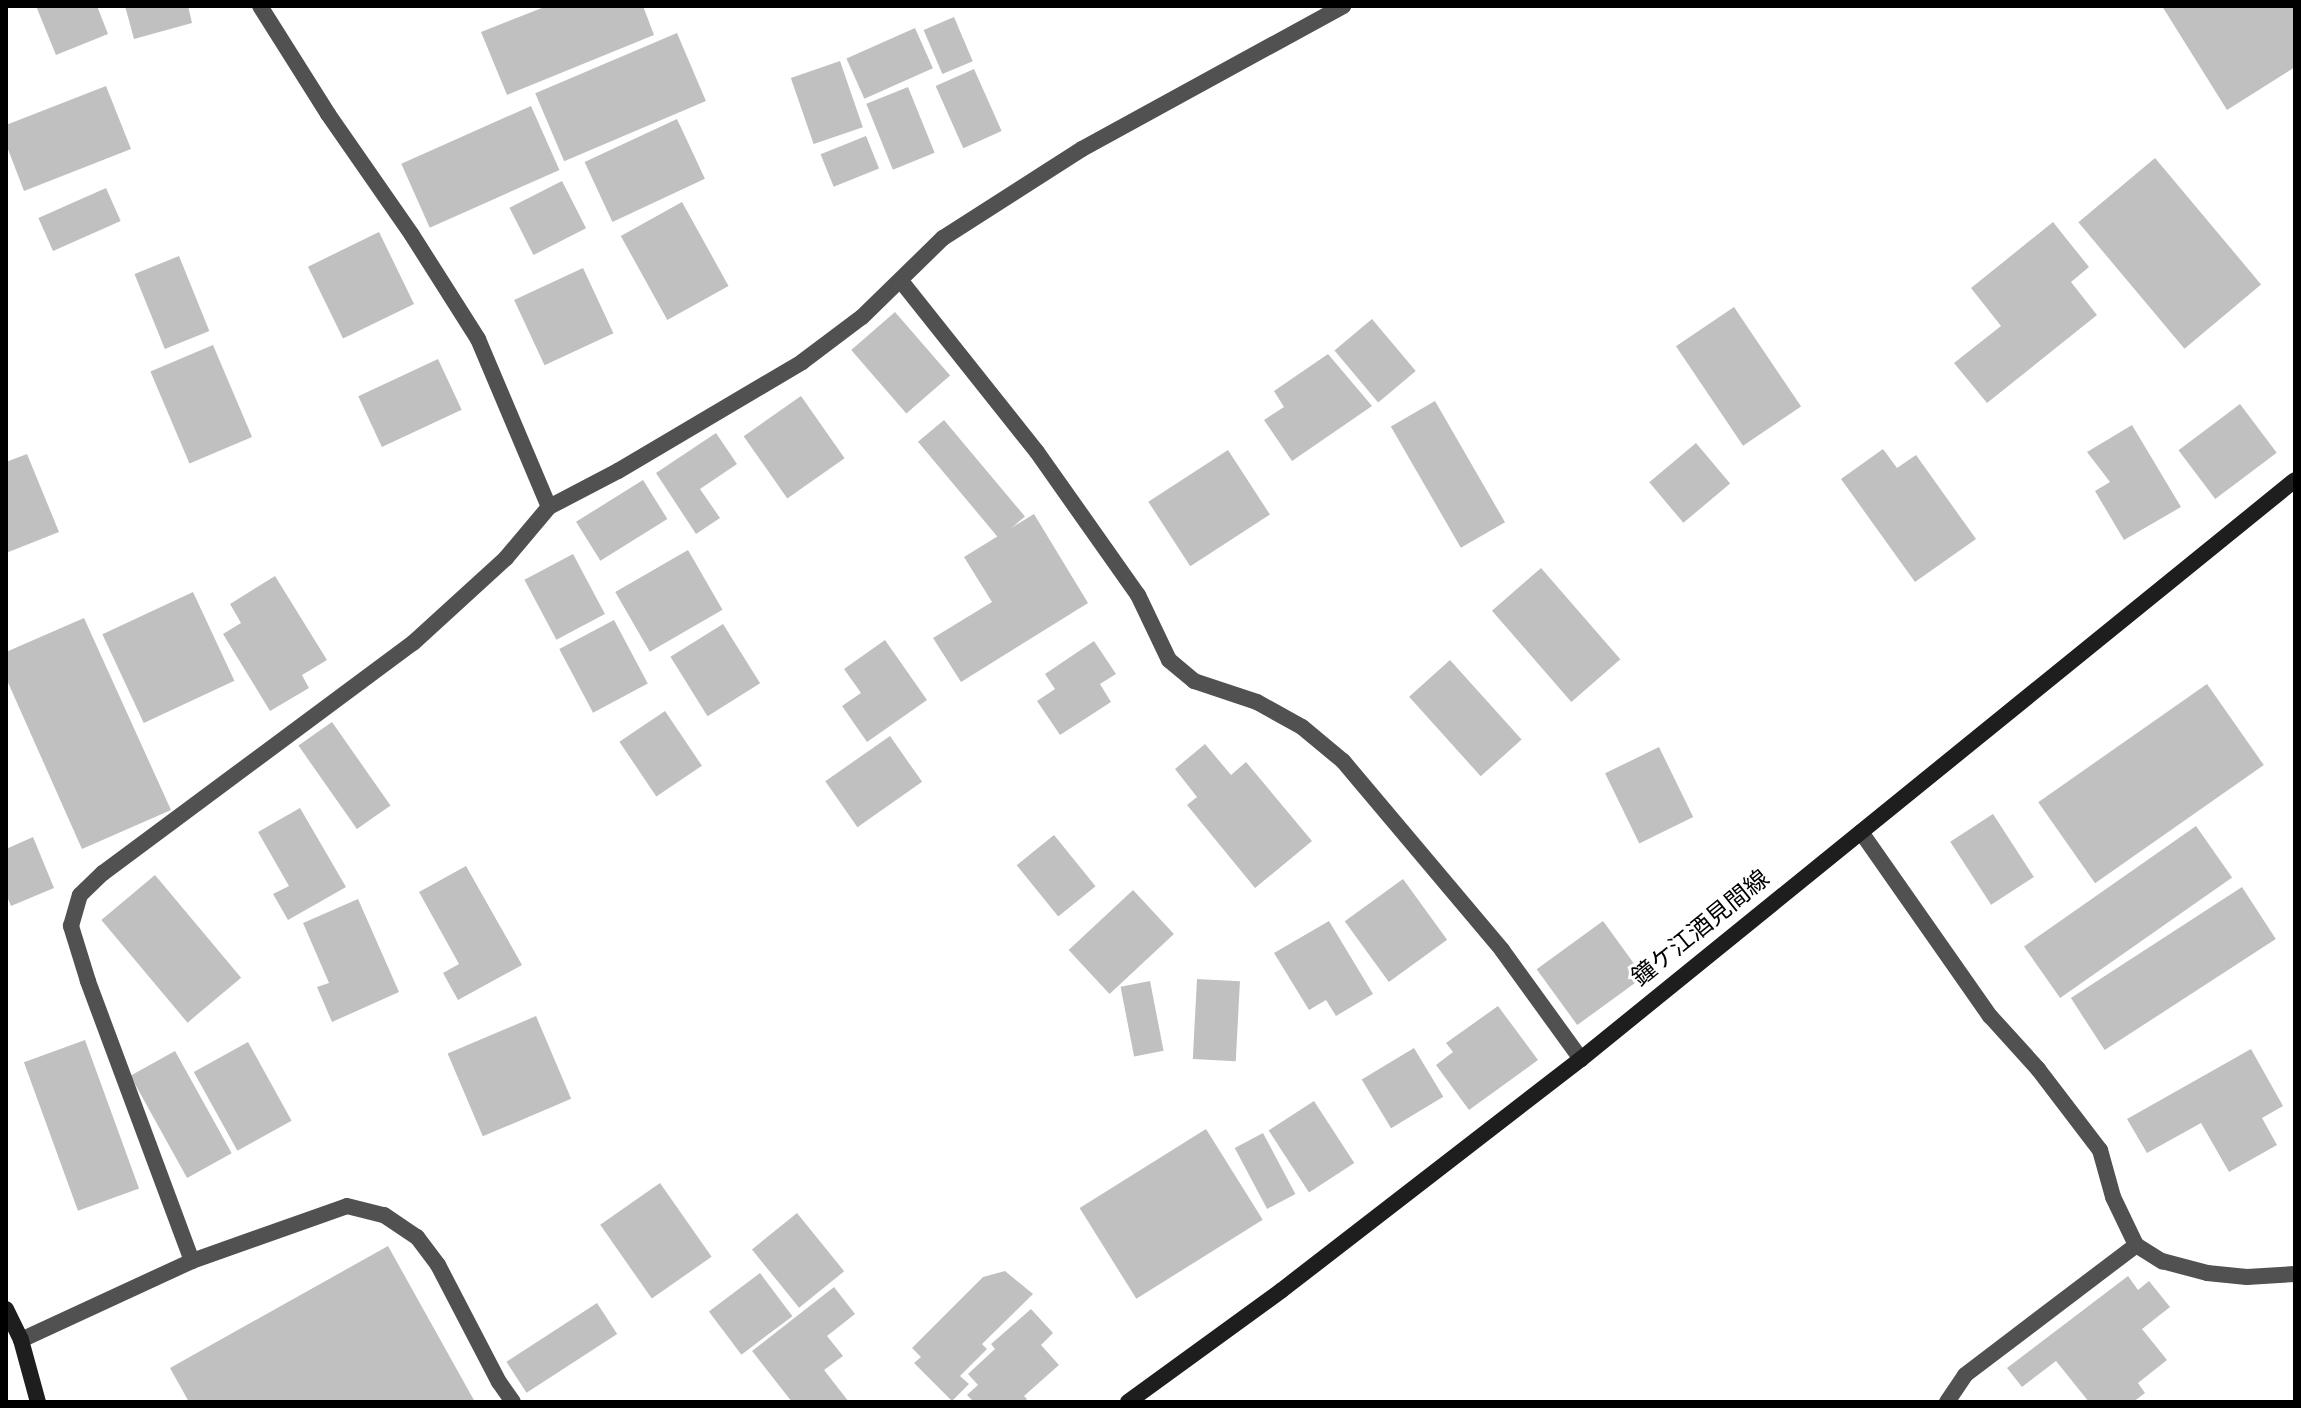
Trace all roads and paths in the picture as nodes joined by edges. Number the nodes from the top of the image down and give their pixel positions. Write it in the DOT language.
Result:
graph roads {
  1 [pos="260,6"];
  2 [pos="1343,6"];
  3 [pos="901,281"];
  4 [pos="2295,480"];
  5 [pos="549,507"];
  6 [pos="1861,832"];
  7 [pos="1581,1059"];
  8 [pos="2136,1245"];
  9 [pos="192,1261"];
  10 [pos="2295,1274"];
  11 [pos="6,1309"];
  12 [pos="21,1340"];
  13 [pos="38,1402"];
  14 [pos="513,1402"];
  15 [pos="1128,1402"];
  16 [pos="1947,1402"];
  1 -- 5 [label="street"];
  2 -- 3 [label="street"];
  3 -- 5 [label="street"];
  3 -- 7 [label="street"];
  4 -- 6 [label="main road, 鐘ケ江酒見間線"];
  5 -- 9 [label="street"];
  6 -- 7 [label="main road, 鐘ケ江酒見間線"];
  6 -- 8 [label="street"];
  7 -- 15 [label="main road, 鐘ケ江酒見間線"];
  8 -- 10 [label="street"];
  8 -- 16 [label="street"];
  9 -- 12 [label="street"];
  9 -- 14 [label="street"];
  11 -- 12 [label="main road"];
  12 -- 13 [label="main road"];
}
